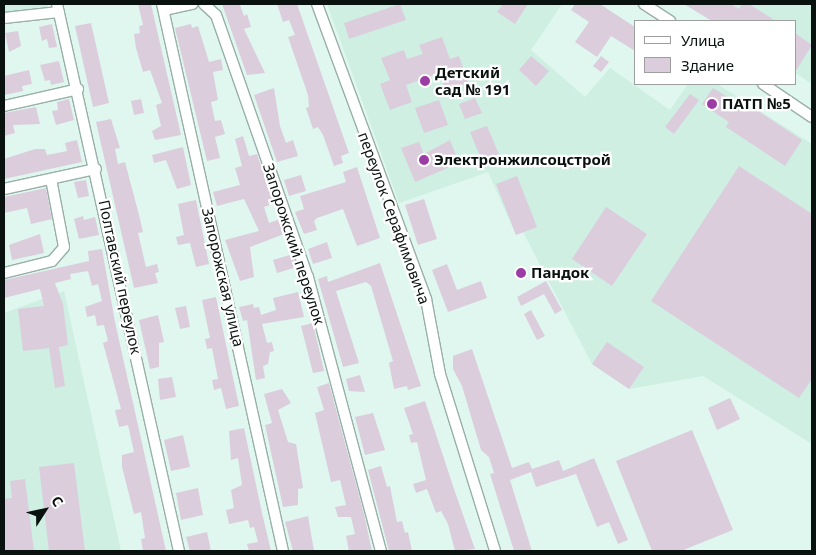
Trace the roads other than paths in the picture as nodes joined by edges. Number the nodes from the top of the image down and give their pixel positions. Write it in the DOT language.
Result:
graph roads {
  1 [pos="192,4"];
  2 [pos="204,4"];
  3 [pos="317,4"];
  4 [pos="644,4"];
  5 [pos="163,7"];
  6 [pos="58,8"];
  7 [pos="4,18"];
  8 [pos="668,20"];
  9 [pos="765,85"];
  10 [pos="78,89"];
  11 [pos="4,106"];
  12 [pos="812,116"];
  13 [pos="96,169"];
  14 [pos="51,179"];
  15 [pos="4,188"];
  16 [pos="4,273"];
  17 [pos="179,551"];
  18 [pos="283,551"];
  19 [pos="381,551"];
  20 [pos="495,551"];
  1 -- 5 [label="street"];
  2 -- 19 [label="street, Запорожский переулок"];
  3 -- 20 [label="street, переулок Серафимовича"];
  4 -- 8 [label="street"];
  5 -- 18 [label="street, Запорожская улица"];
  6 -- 7 [label="street"];
  6 -- 10 [label="street, Полтавский переулок"];
  9 -- 12 [label="street"];
  10 -- 11 [label="street"];
  10 -- 13 [label="street, Полтавский переулок"];
  13 -- 14 [label="street"];
  13 -- 17 [label="street, Полтавский переулок"];
  14 -- 15 [label="street"];
  14 -- 16 [label="street"];
}
